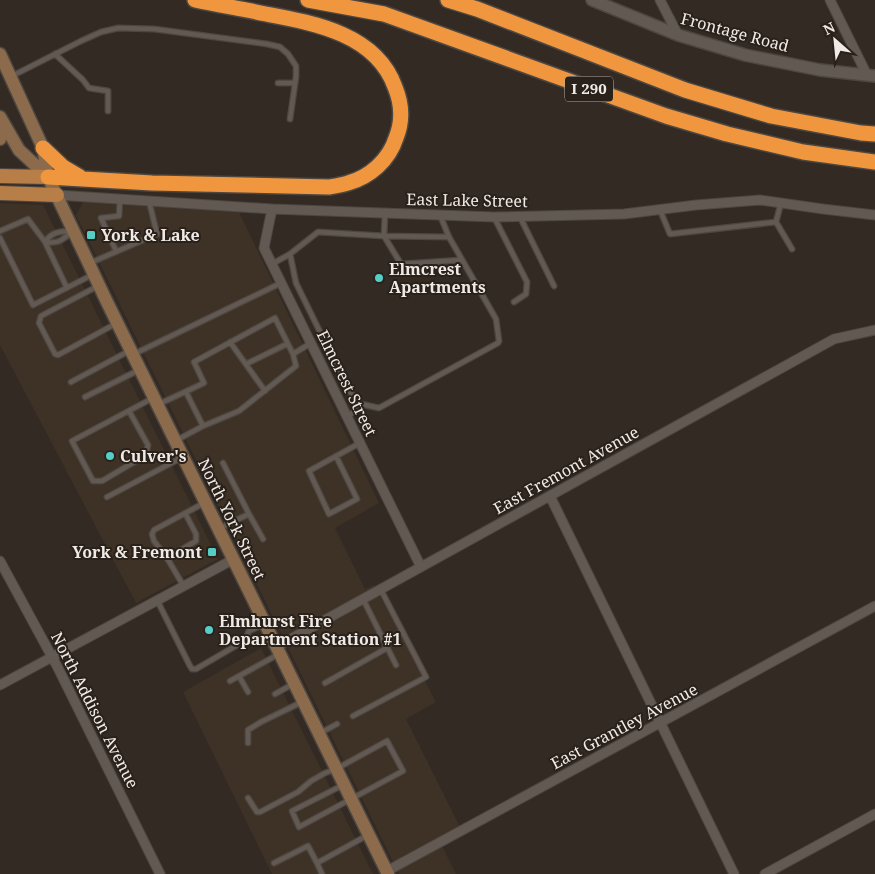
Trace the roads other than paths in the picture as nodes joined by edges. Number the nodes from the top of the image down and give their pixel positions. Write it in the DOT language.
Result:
graph roads {
  1 [pos="195,0"];
  2 [pos="308,0"];
  3 [pos="448,0"];
  4 [pos="592,0"];
  5 [pos="660,0"];
  6 [pos="830,0"];
  7 [pos="678,35"];
  8 [pos="0,54"];
  9 [pos="54,54"];
  10 [pos="11,76"];
  11 [pos="871,76"];
  12 [pos="278,83"];
  13 [pos="295,83"];
  14 [pos="108,111"];
  15 [pos="0,118"];
  16 [pos="290,119"];
  17 [pos="875,134"];
  18 [pos="0,139"];
  19 [pos="43,148"];
  20 [pos="875,162"];
  21 [pos="0,176"];
  22 [pos="48,177"];
  23 [pos="84,179"];
  24 [pos="0,193"];
  25 [pos="57,195"];
  26 [pos="120,199"];
  27 [pos="149,201"];
  28 [pos="781,203"];
  29 [pos="272,209"];
  30 [pos="660,210"];
  31 [pos="385,213"];
  32 [pos="440,215"];
  33 [pos="875,215"];
  34 [pos="494,217"];
  35 [pos="520,217"];
  36 [pos="776,222"];
  37 [pos="0,231"];
  38 [pos="73,231"];
  39 [pos="384,236"];
  40 [pos="449,237"];
  41 [pos="0,238"];
  42 [pos="45,242"];
  43 [pos="792,249"];
  44 [pos="116,251"];
  45 [pos="290,254"];
  46 [pos="462,260"];
  47 [pos="272,264"];
  48 [pos="94,274"];
  49 [pos="281,283"];
  50 [pos="554,286"];
  51 [pos="67,288"];
  52 [pos="514,302"];
  53 [pos="117,323"];
  54 [pos="875,330"];
  55 [pos="230,342"];
  56 [pos="311,343"];
  57 [pos="287,344"];
  58 [pos="132,352"];
  59 [pos="293,354"];
  60 [pos="246,364"];
  61 [pos="140,370"];
  62 [pos="70,382"];
  63 [pos="266,391"];
  64 [pos="186,392"];
  65 [pos="85,397"];
  66 [pos="156,401"];
  67 [pos="361,404"];
  68 [pos="129,410"];
  69 [pos="348,418"];
  70 [pos="203,426"];
  71 [pos="175,440"];
  72 [pos="360,443"];
  73 [pos="183,456"];
  74 [pos="336,456"];
  75 [pos="223,463"];
  76 [pos="550,496"];
  77 [pos="107,497"];
  78 [pos="205,502"];
  79 [pos="186,513"];
  80 [pos="249,514"];
  81 [pos="218,529"];
  82 [pos="262,539"];
  83 [pos="167,558"];
  84 [pos="234,559"];
  85 [pos="0,561"];
  86 [pos="421,567"];
  87 [pos="183,585"];
  88 [pos="381,589"];
  89 [pos="156,599"];
  90 [pos="363,599"];
  91 [pos="875,606"];
  92 [pos="265,623"];
  93 [pos="387,648"];
  94 [pos="278,650"];
  95 [pos="52,656"];
  96 [pos="396,665"];
  97 [pos="240,676"];
  98 [pos="230,680"];
  99 [pos="325,683"];
  100 [pos="294,684"];
  101 [pos="0,685"];
  102 [pos="248,692"];
  103 [pos="276,694"];
  104 [pos="303,701"];
  105 [pos="353,716"];
  106 [pos="661,723"];
  107 [pos="337,724"];
  108 [pos="319,734"];
  109 [pos="248,742"];
  110 [pos="336,769"];
  111 [pos="344,784"];
  112 [pos="248,798"];
  113 [pos="351,799"];
  114 [pos="875,814"];
  115 [pos="369,835"];
  116 [pos="317,863"];
  117 [pos="274,864"];
  118 [pos="388,872"];
  119 [pos="160,874"];
  120 [pos="322,874"];
  121 [pos="734,874"];
  122 [pos="765,874"];
  1 -- 23 [label="highway"];
  2 -- 20 [label="highway, I 290"];
  3 -- 17 [label="highway, I 290"];
  4 -- 7 [label="street, Frontage Road"];
  5 -- 7 [label="street"];
  6 -- 11 [label="street"];
  7 -- 11 [label="street, Frontage Road"];
  8 -- 10 [label="main road, North York Street"];
  9 -- 10 [label="lane"];
  9 -- 13 [label="lane"];
  9 -- 14 [label="lane"];
  10 -- 19 [label="main road, North York Street"];
  12 -- 13 [label="lane"];
  13 -- 16 [label="lane"];
  15 -- 18 [label="main road"];
  15 -- 22 [label="main road, North York Street"];
  19 -- 22 [label="main road, North York Street"];
  19 -- 23 [label="highway"];
  21 -- 22 [label="main road"];
  22 -- 23 [label="highway"];
  22 -- 25 [label="main road, North York Street"];
  24 -- 25 [label="main road"];
  25 -- 26 [label="street, East Lake Street"];
  25 -- 38 [label="main road, North York Street"];
  26 -- 27 [label="street, East Lake Street"];
  26 -- 44 [label="lane"];
  27 -- 29 [label="street, East Lake Street"];
  27 -- 44 [label="lane"];
  28 -- 30 [label="street, East Lake Street"];
  28 -- 33 [label="street, East Lake Street"];
  28 -- 36 [label="lane"];
  29 -- 31 [label="street, East Lake Street"];
  29 -- 47 [label="street, Elmcrest Street"];
  30 -- 35 [label="street, East Lake Street"];
  30 -- 36 [label="lane"];
  31 -- 32 [label="street, East Lake Street"];
  31 -- 39 [label="lane"];
  32 -- 34 [label="street, East Lake Street"];
  32 -- 40 [label="lane"];
  34 -- 35 [label="street, East Lake Street"];
  34 -- 52 [label="lane"];
  35 -- 50 [label="lane"];
  36 -- 43 [label="lane"];
  37 -- 42 [label="lane"];
  38 -- 42 [label="lane"];
  38 -- 42 [label="lane"];
  38 -- 48 [label="main road, North York Street"];
  39 -- 40 [label="lane"];
  39 -- 45 [label="lane"];
  39 -- 46 [label="lane"];
  40 -- 46 [label="lane"];
  41 -- 51 [label="lane"];
  42 -- 51 [label="lane"];
  44 -- 48 [label="lane"];
  45 -- 47 [label="lane"];
  45 -- 67 [label="lane"];
  46 -- 67 [label="lane"];
  47 -- 49 [label="street, Elmcrest Street"];
  48 -- 51 [label="lane"];
  48 -- 53 [label="main road, North York Street"];
  48 -- 53 [label="lane"];
  49 -- 56 [label="street, Elmcrest Street"];
  49 -- 58 [label="lane"];
  53 -- 58 [label="main road, North York Street"];
  54 -- 76 [label="street, East Fremont Avenue"];
  55 -- 57 [label="lane"];
  55 -- 60 [label="lane"];
  55 -- 64 [label="lane"];
  56 -- 59 [label="lane"];
  56 -- 69 [label="street, Elmcrest Street"];
  57 -- 59 [label="lane"];
  57 -- 60 [label="lane"];
  58 -- 61 [label="main road, North York Street"];
  58 -- 62 [label="lane"];
  59 -- 63 [label="lane"];
  60 -- 63 [label="lane"];
  61 -- 65 [label="lane"];
  61 -- 66 [label="main road, North York Street"];
  63 -- 70 [label="lane"];
  64 -- 66 [label="lane"];
  64 -- 70 [label="lane"];
  66 -- 68 [label="lane"];
  66 -- 71 [label="main road, North York Street"];
  67 -- 69 [label="lane"];
  68 -- 68 [label="lane"];
  69 -- 72 [label="street, Elmcrest Street"];
  70 -- 71 [label="lane"];
  71 -- 73 [label="main road, North York Street"];
  72 -- 74 [label="lane"];
  72 -- 86 [label="street, Elmcrest Street"];
  73 -- 77 [label="lane"];
  73 -- 78 [label="main road, North York Street"];
  74 -- 74 [label="lane"];
  75 -- 80 [label="lane"];
  76 -- 86 [label="street, East Fremont Avenue"];
  76 -- 106 [label="street"];
  78 -- 79 [label="lane"];
  78 -- 81 [label="main road, North York Street"];
  79 -- 83 [label="lane"];
  79 -- 83 [label="lane"];
  80 -- 81 [label="lane"];
  80 -- 82 [label="lane"];
  81 -- 84 [label="main road, North York Street"];
  83 -- 87 [label="lane"];
  84 -- 87 [label="street"];
  84 -- 92 [label="main road, North York Street"];
  85 -- 95 [label="street, North Addison Avenue"];
  86 -- 88 [label="street, East Fremont Avenue"];
  87 -- 89 [label="street"];
  88 -- 90 [label="street, East Fremont Avenue"];
  88 -- 105 [label="lane"];
  89 -- 92 [label="lane"];
  89 -- 95 [label="street"];
  90 -- 93 [label="lane"];
  90 -- 94 [label="street, East Fremont Avenue"];
  91 -- 106 [label="street, East Grantley Avenue"];
  92 -- 94 [label="main road, North York Street"];
  93 -- 96 [label="lane"];
  93 -- 99 [label="lane"];
  94 -- 97 [label="lane"];
  94 -- 100 [label="main road, North York Street"];
  95 -- 101 [label="street"];
  95 -- 119 [label="street, North Addison Avenue"];
  97 -- 98 [label="lane"];
  97 -- 102 [label="lane"];
  100 -- 103 [label="lane"];
  100 -- 104 [label="main road, North York Street"];
  104 -- 108 [label="main road, North York Street"];
  104 -- 109 [label="lane"];
  106 -- 118 [label="street, East Grantley Avenue"];
  106 -- 121 [label="street"];
  107 -- 108 [label="lane"];
  108 -- 110 [label="main road, North York Street"];
  110 -- 111 [label="main road, North York Street"];
  110 -- 112 [label="lane"];
  110 -- 113 [label="lane"];
  111 -- 113 [label="main road, North York Street"];
  111 -- 113 [label="lane"];
  113 -- 115 [label="main road, North York Street"];
  114 -- 122 [label="street"];
  115 -- 116 [label="lane"];
  115 -- 118 [label="main road, North York Street"];
  116 -- 117 [label="lane"];
  116 -- 120 [label="lane"];
}
